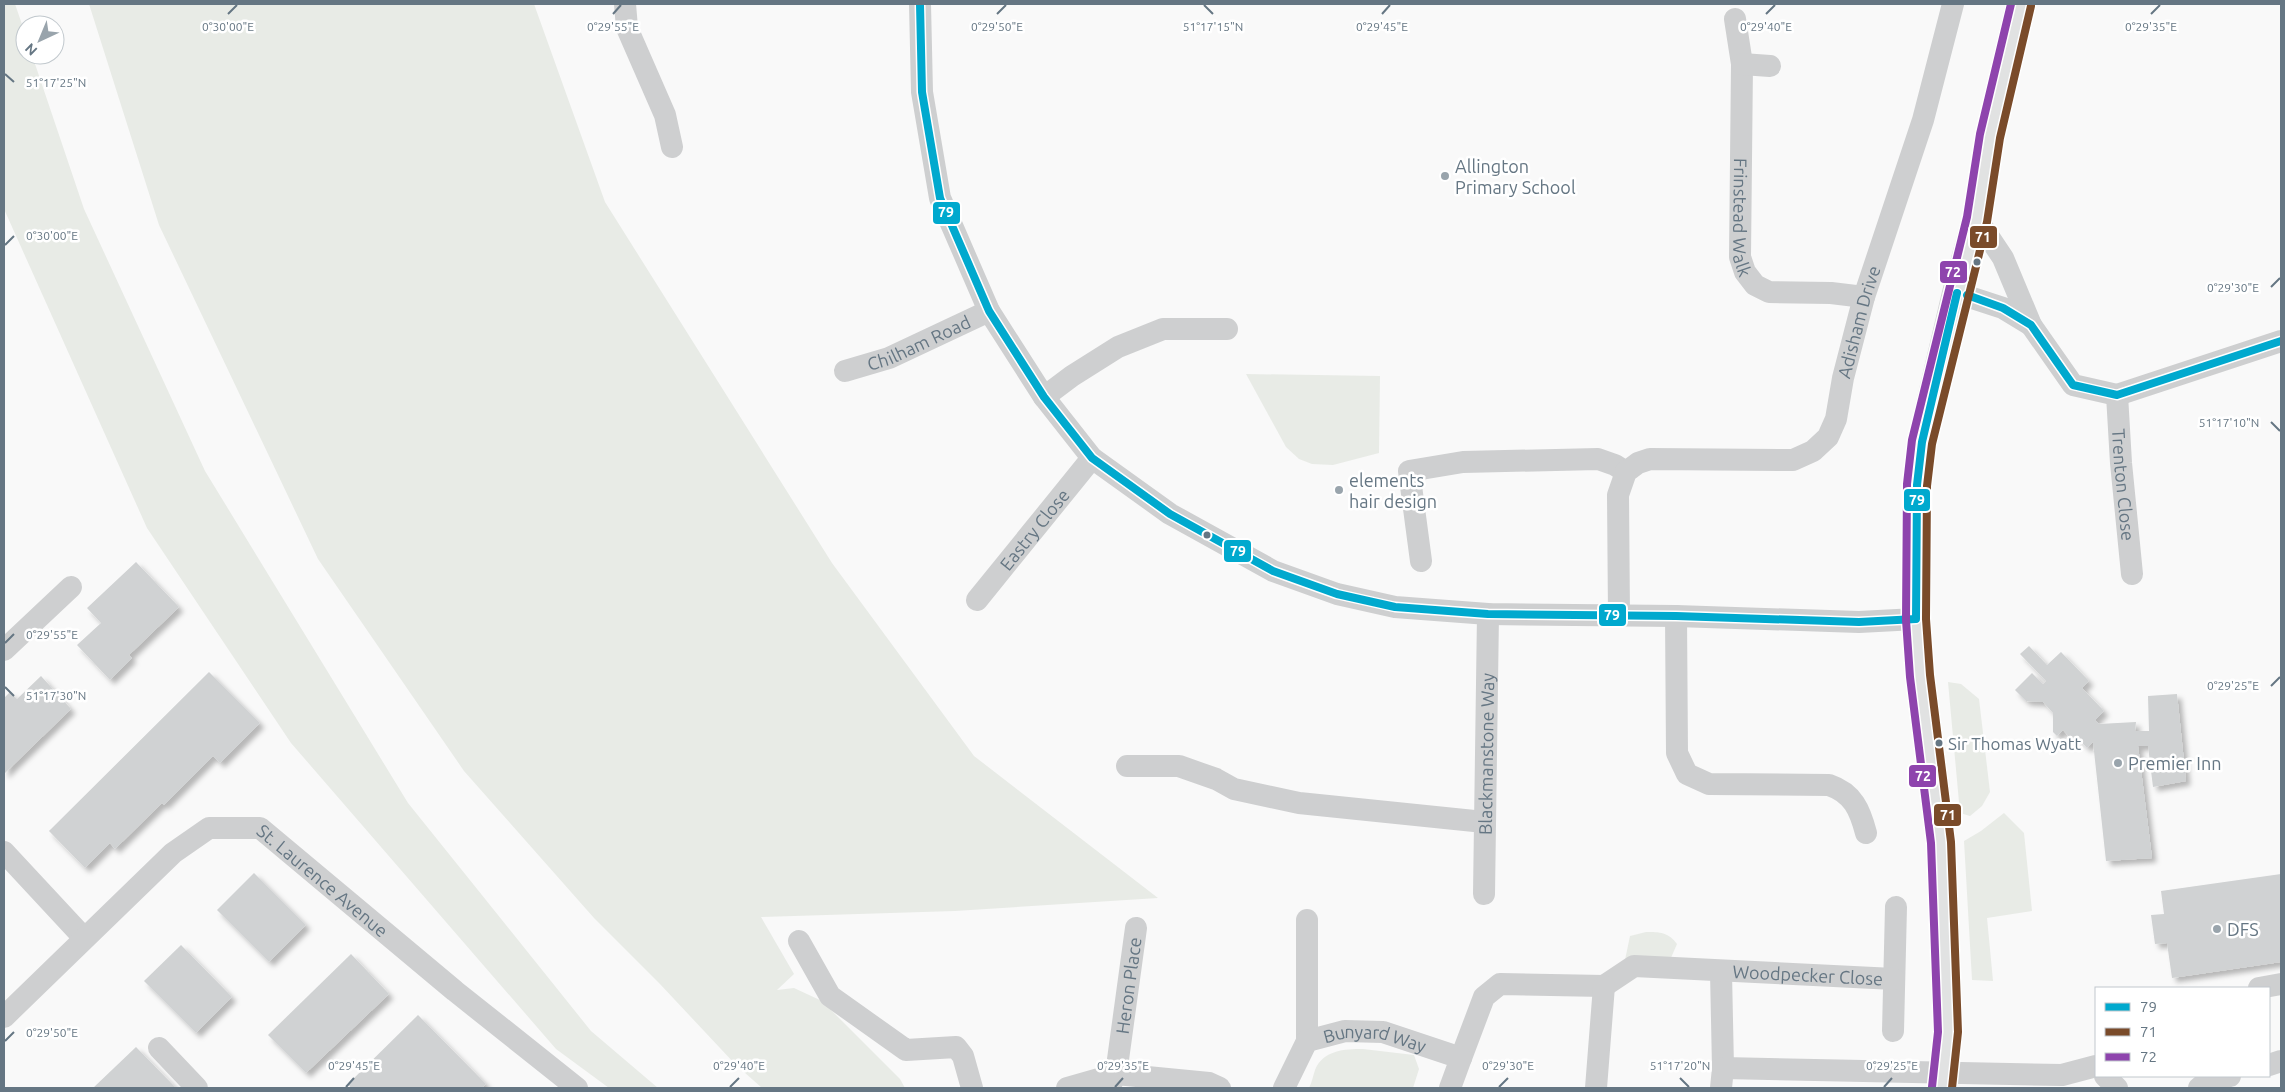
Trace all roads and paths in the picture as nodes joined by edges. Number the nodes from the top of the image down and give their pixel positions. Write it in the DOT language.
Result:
graph roads {
  1 [pos="625,4"];
  2 [pos="920,4"];
  3 [pos="1953,4"];
  4 [pos="2021,4"];
  5 [pos="1735,19"];
  6 [pos="1742,64"];
  7 [pos="1770,66"];
  8 [pos="672,147"];
  9 [pos="1977,219"];
  10 [pos="1957,293"];
  11 [pos="1864,297"];
  12 [pos="989,311"];
  13 [pos="2031,325"];
  14 [pos="1226,329"];
  15 [pos="2281,341"];
  16 [pos="845,371"];
  17 [pos="2117,395"];
  18 [pos="1044,397"];
  19 [pos="1092,458"];
  20 [pos="1626,472"];
  21 [pos="1421,561"];
  22 [pos="2132,574"];
  23 [pos="71,586"];
  24 [pos="976,600"];
  25 [pos="1488,614"];
  26 [pos="1619,616"];
  27 [pos="1676,616"];
  28 [pos="1916,618"];
  29 [pos="4,650"];
  30 [pos="1127,766"];
  31 [pos="1484,822"];
  32 [pos="1866,833"];
  33 [pos="4,852"];
  34 [pos="1484,894"];
  35 [pos="1896,907"];
  36 [pos="1307,920"];
  37 [pos="1136,928"];
  38 [pos="84,938"];
  39 [pos="798,941"];
  40 [pos="1721,972"];
  41 [pos="1894,979"];
  42 [pos="2281,984"];
  43 [pos="1604,986"];
  44 [pos="2264,987"];
  45 [pos="4,1017"];
  46 [pos="1893,1031"];
  47 [pos="1307,1041"];
  48 [pos="160,1048"];
  49 [pos="1461,1058"];
  50 [pos="2095,1066"];
  51 [pos="2106,1077"];
  52 [pos="2226,1077"];
  53 [pos="1722,1078"];
  54 [pos="1944,1080"];
  55 [pos="1113,1081"];
  56 [pos="197,1088"];
  57 [pos="577,1088"];
  58 [pos="972,1088"];
  59 [pos="1067,1088"];
  60 [pos="1220,1088"];
  61 [pos="1284,1088"];
  62 [pos="1450,1088"];
  63 [pos="1596,1088"];
  64 [pos="2117,1088"];
  65 [pos="2199,1088"];
  1 -- 8 [label="street"];
  2 -- 12 [label="street"];
  3 -- 11 [label="street, Adisham Drive"];
  4 -- 9 [label="main road"];
  5 -- 6 [label="street, Frinstead Walk"];
  6 -- 7 [label="street"];
  6 -- 11 [label="street, Frinstead Walk"];
  9 -- 10 [label="main road"];
  9 -- 13 [label="street"];
  10 -- 13 [label="street"];
  10 -- 28 [label="main road"];
  11 -- 20 [label="street, Adisham Drive"];
  12 -- 16 [label="street, Chilham Road"];
  12 -- 18 [label="street"];
  13 -- 17 [label="street"];
  14 -- 18 [label="street"];
  15 -- 17 [label="street"];
  17 -- 22 [label="street, Trenton Close"];
  18 -- 19 [label="street"];
  19 -- 24 [label="street, Eastry Close"];
  19 -- 25 [label="street"];
  20 -- 21 [label="street"];
  20 -- 26 [label="street"];
  23 -- 29 [label="street"];
  25 -- 26 [label="street"];
  25 -- 31 [label="street, Blackmanstone Way"];
  26 -- 27 [label="street"];
  27 -- 28 [label="street"];
  27 -- 32 [label="street"];
  28 -- 54 [label="main road"];
  30 -- 31 [label="street"];
  31 -- 34 [label="street, Blackmanstone Way"];
  33 -- 38 [label="street"];
  35 -- 41 [label="street"];
  36 -- 47 [label="street"];
  37 -- 55 [label="street, Heron Place"];
  38 -- 45 [label="street, St. Laurence Avenue"];
  38 -- 57 [label="street, St. Laurence Avenue"];
  39 -- 58 [label="street"];
  40 -- 41 [label="street, Woodpecker Close"];
  40 -- 43 [label="street, Woodpecker Close"];
  40 -- 53 [label="street"];
  41 -- 46 [label="street"];
  42 -- 44 [label="street"];
  43 -- 49 [label="street"];
  43 -- 63 [label="street"];
  47 -- 49 [label="street, Bunyard Way"];
  47 -- 61 [label="street, Bunyard Way"];
  48 -- 56 [label="street"];
  49 -- 62 [label="street"];
  50 -- 54 [label="street"];
  51 -- 64 [label="street"];
  52 -- 65 [label="street"];
  53 -- 54 [label="street"];
  55 -- 59 [label="street"];
  55 -- 60 [label="street"];
}
